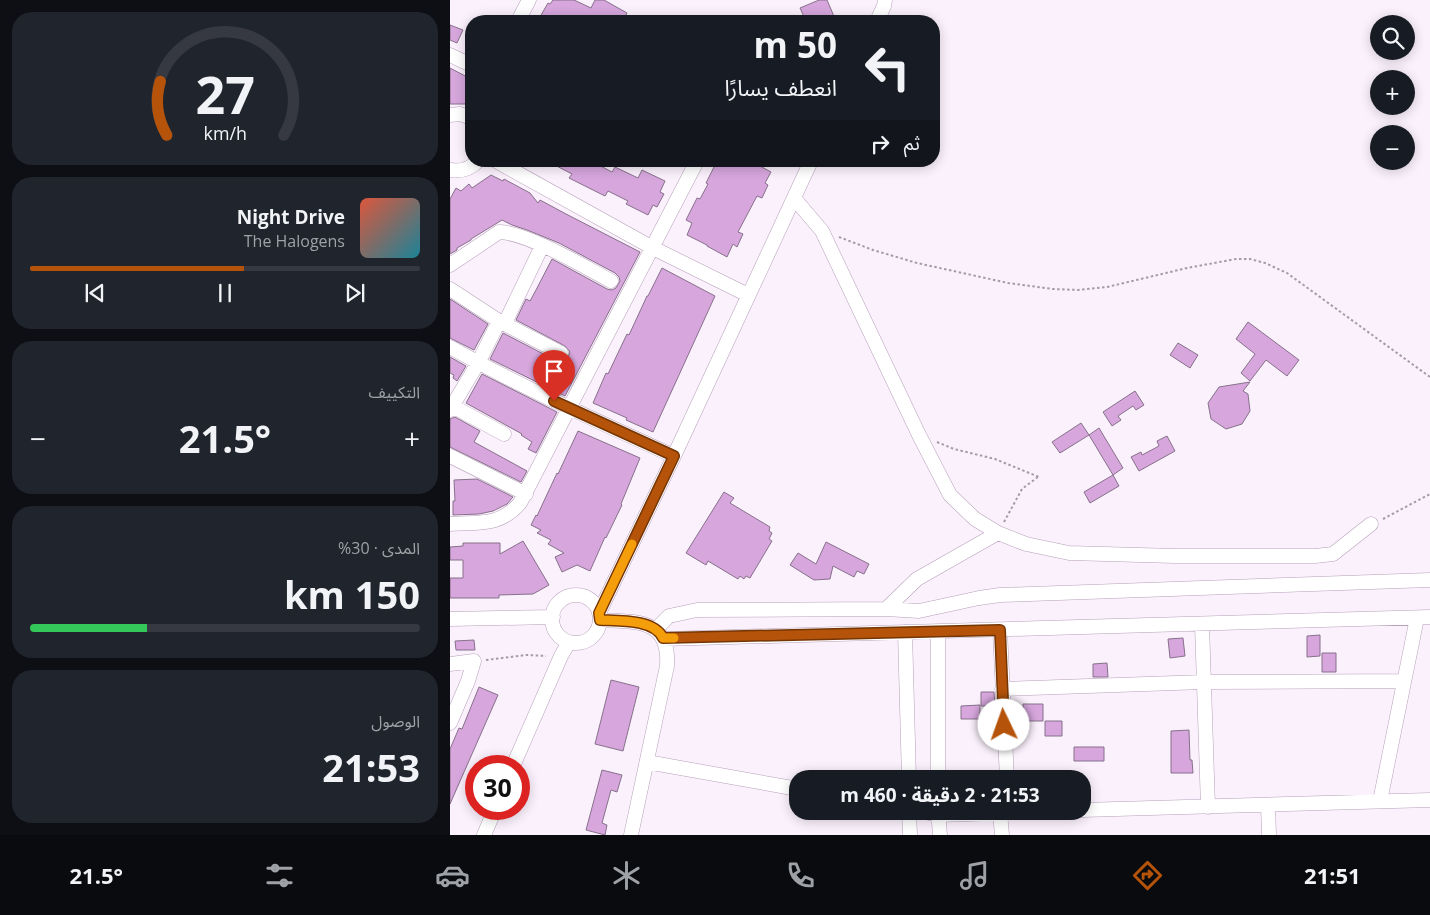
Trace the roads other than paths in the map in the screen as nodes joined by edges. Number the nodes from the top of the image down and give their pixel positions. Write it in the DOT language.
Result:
graph roads {
  1 [pos="529,0"];
  2 [pos="885,0"];
  3 [pos="521,15"];
  4 [pos="880,15"];
  5 [pos="450,55"];
  6 [pos="465,63"];
  7 [pos="465,114"];
  8 [pos="450,115"];
  9 [pos="471,167"];
  10 [pos="507,167"];
  11 [pos="694,167"];
  12 [pos="808,167"];
  13 [pos="450,170"];
  14 [pos="794,198"];
  15 [pos="542,246"];
  16 [pos="653,248"];
  17 [pos="450,265"];
  18 [pos="611,281"];
  19 [pos="450,289"];
  20 [pos="748,295"];
  21 [pos="502,322"];
  22 [pos="450,347"];
  23 [pos="561,353"];
  24 [pos="478,363"];
  25 [pos="451,408"];
  26 [pos="569,408"];
  27 [pos="504,434"];
  28 [pos="450,456"];
  29 [pos="674,456"];
  30 [pos="526,494"];
  31 [pos="450,524"];
  32 [pos="1371,524"];
  33 [pos="998,533"];
  34 [pos="1430,580"];
  35 [pos="886,609"];
  36 [pos="600,616"];
  37 [pos="553,617"];
  38 [pos="1423,617"];
  39 [pos="450,619"];
  40 [pos="1202,624"];
  41 [pos="1000,630"];
  42 [pos="905,632"];
  43 [pos="938,632"];
  44 [pos="660,634"];
  45 [pos="569,642"];
  46 [pos="450,664"];
  47 [pos="1404,681"];
  48 [pos="1204,682"];
  49 [pos="1002,688"];
  50 [pos="450,723"];
  51 [pos="519,755"];
  52 [pos="647,762"];
  53 [pos="909,770"];
  54 [pos="938,770"];
  55 [pos="1007,770"];
  56 [pos="789,787"];
  57 [pos="1430,800"];
  58 [pos="1380,801"];
  59 [pos="1268,805"];
  60 [pos="1208,807"];
  61 [pos="1091,810"];
  62 [pos="490,820"];
  63 [pos="910,820"];
  64 [pos="939,820"];
  65 [pos="1005,820"];
  66 [pos="484,835"];
  67 [pos="632,835"];
  68 [pos="910,835"];
  69 [pos="940,835"];
  70 [pos="1002,835"];
  71 [pos="1269,835"];
  1 -- 3 [label="street"];
  2 -- 4 [label="street"];
  5 -- 6 [label="street"];
  7 -- 8 [label="street"];
  9 -- 13 [label="street"];
  10 -- 16 [label="street"];
  11 -- 16 [label="street"];
  12 -- 14 [label="street"];
  14 -- 20 [label="street"];
  14 -- 33 [label="street"];
  15 -- 17 [label="street"];
  15 -- 18 [label="street"];
  15 -- 21 [label="street"];
  16 -- 20 [label="street"];
  16 -- 26 [label="street"];
  19 -- 21 [label="street"];
  20 -- 29 [label="street"];
  21 -- 23 [label="street"];
  21 -- 24 [label="street"];
  22 -- 24 [label="street"];
  24 -- 25 [label="street"];
  24 -- 26 [label="street"];
  25 -- 27 [label="street"];
  26 -- 29 [label="street"];
  26 -- 30 [label="street"];
  28 -- 30 [label="street"];
  29 -- 36 [label="street"];
  30 -- 31 [label="street"];
  32 -- 33 [label="street"];
  33 -- 35 [label="street"];
  34 -- 35 [label="street"];
  35 -- 44 [label="street"];
  36 -- 37 [label="street"];
  36 -- 44 [label="street"];
  36 -- 45 [label="street"];
  37 -- 39 [label="street"];
  37 -- 45 [label="street"];
  38 -- 40 [label="street"];
  38 -- 47 [label="street"];
  40 -- 41 [label="street"];
  40 -- 48 [label="street"];
  41 -- 43 [label="street"];
  41 -- 49 [label="street"];
  42 -- 43 [label="street"];
  42 -- 44 [label="street"];
  42 -- 53 [label="street"];
  43 -- 54 [label="street"];
  44 -- 52 [label="street"];
  45 -- 51 [label="street"];
  46 -- 50 [label="street"];
  47 -- 48 [label="street"];
  47 -- 58 [label="street"];
  48 -- 49 [label="street"];
  48 -- 60 [label="street"];
  49 -- 55 [label="street"];
  52 -- 56 [label="street"];
  52 -- 67 [label="street"];
  57 -- 58 [label="street"];
  58 -- 59 [label="street"];
  59 -- 60 [label="street"];
  59 -- 71 [label="street"];
  60 -- 61 [label="street"];
  62 -- 66 [label="street"];
  63 -- 68 [label="street"];
  64 -- 69 [label="street"];
  65 -- 70 [label="street"];
}
